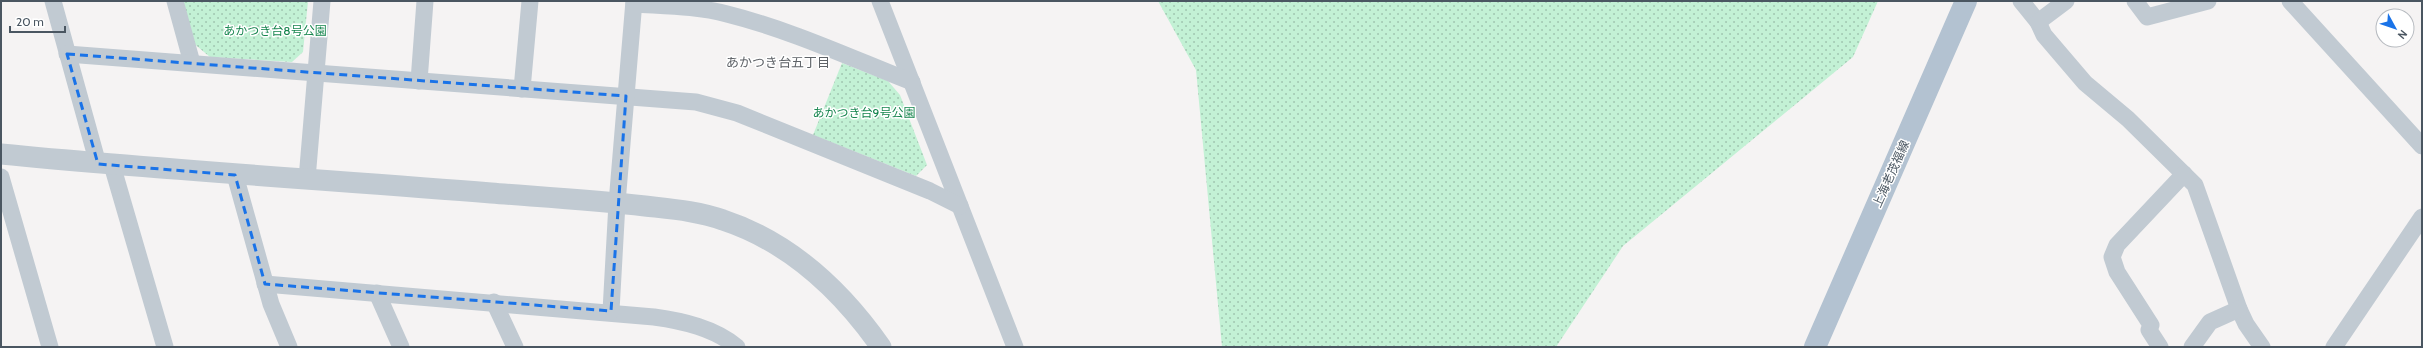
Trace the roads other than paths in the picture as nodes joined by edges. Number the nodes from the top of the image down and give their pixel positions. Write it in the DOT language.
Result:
graph roads {
  1 [pos="53,1"];
  2 [pos="175,1"];
  3 [pos="322,1"];
  4 [pos="426,1"];
  5 [pos="530,1"];
  6 [pos="880,1"];
  7 [pos="1966,1"];
  8 [pos="2021,1"];
  9 [pos="2066,1"];
  10 [pos="2135,1"];
  11 [pos="2208,1"];
  12 [pos="2290,1"];
  13 [pos="634,3"];
  14 [pos="2038,22"];
  15 [pos="67,54"];
  16 [pos="192,63"];
  17 [pos="317,73"];
  18 [pos="419,81"];
  19 [pos="912,82"];
  20 [pos="522,89"];
  21 [pos="626,96"];
  22 [pos="2422,146"];
  23 [pos="1,154"];
  24 [pos="105,164"];
  25 [pos="2184,174"];
  26 [pos="235,175"];
  27 [pos="1,177"];
  28 [pos="307,179"];
  29 [pos="617,203"];
  30 [pos="960,206"];
  31 [pos="2422,217"];
  32 [pos="265,284"];
  33 [pos="377,293"];
  34 [pos="494,302"];
  35 [pos="2239,309"];
  36 [pos="611,311"];
  37 [pos="50,347"];
  38 [pos="165,347"];
  39 [pos="289,347"];
  40 [pos="401,347"];
  41 [pos="515,347"];
  42 [pos="737,347"];
  43 [pos="881,347"];
  44 [pos="1015,347"];
  45 [pos="1815,347"];
  46 [pos="2160,347"];
  47 [pos="2192,347"];
  48 [pos="2262,347"];
  49 [pos="2334,347"];
  1 -- 15 [label="street"];
  2 -- 16 [label="street"];
  3 -- 17 [label="street"];
  4 -- 18 [label="street"];
  5 -- 20 [label="street"];
  6 -- 19 [label="street"];
  7 -- 45 [label="main road, 上海老茂福線"];
  8 -- 14 [label="street"];
  9 -- 14 [label="street"];
  10 -- 11 [label="street"];
  12 -- 22 [label="street"];
  13 -- 19 [label="street"];
  13 -- 21 [label="street"];
  14 -- 25 [label="street"];
  15 -- 16 [label="street"];
  15 -- 24 [label="street"];
  16 -- 17 [label="street"];
  17 -- 18 [label="street"];
  17 -- 28 [label="street"];
  18 -- 20 [label="street"];
  19 -- 30 [label="street"];
  20 -- 21 [label="street"];
  21 -- 29 [label="street"];
  21 -- 30 [label="street"];
  23 -- 24 [label="street"];
  24 -- 26 [label="street"];
  24 -- 38 [label="street"];
  25 -- 35 [label="street"];
  25 -- 46 [label="street"];
  26 -- 28 [label="street"];
  26 -- 32 [label="street"];
  27 -- 37 [label="street"];
  28 -- 29 [label="street"];
  29 -- 36 [label="street"];
  29 -- 43 [label="street"];
  30 -- 44 [label="street"];
  31 -- 49 [label="street"];
  32 -- 33 [label="street"];
  32 -- 39 [label="street"];
  33 -- 34 [label="street"];
  33 -- 40 [label="street"];
  34 -- 36 [label="street"];
  34 -- 41 [label="street"];
  35 -- 47 [label="street"];
  35 -- 48 [label="street"];
  36 -- 42 [label="street"];
}
